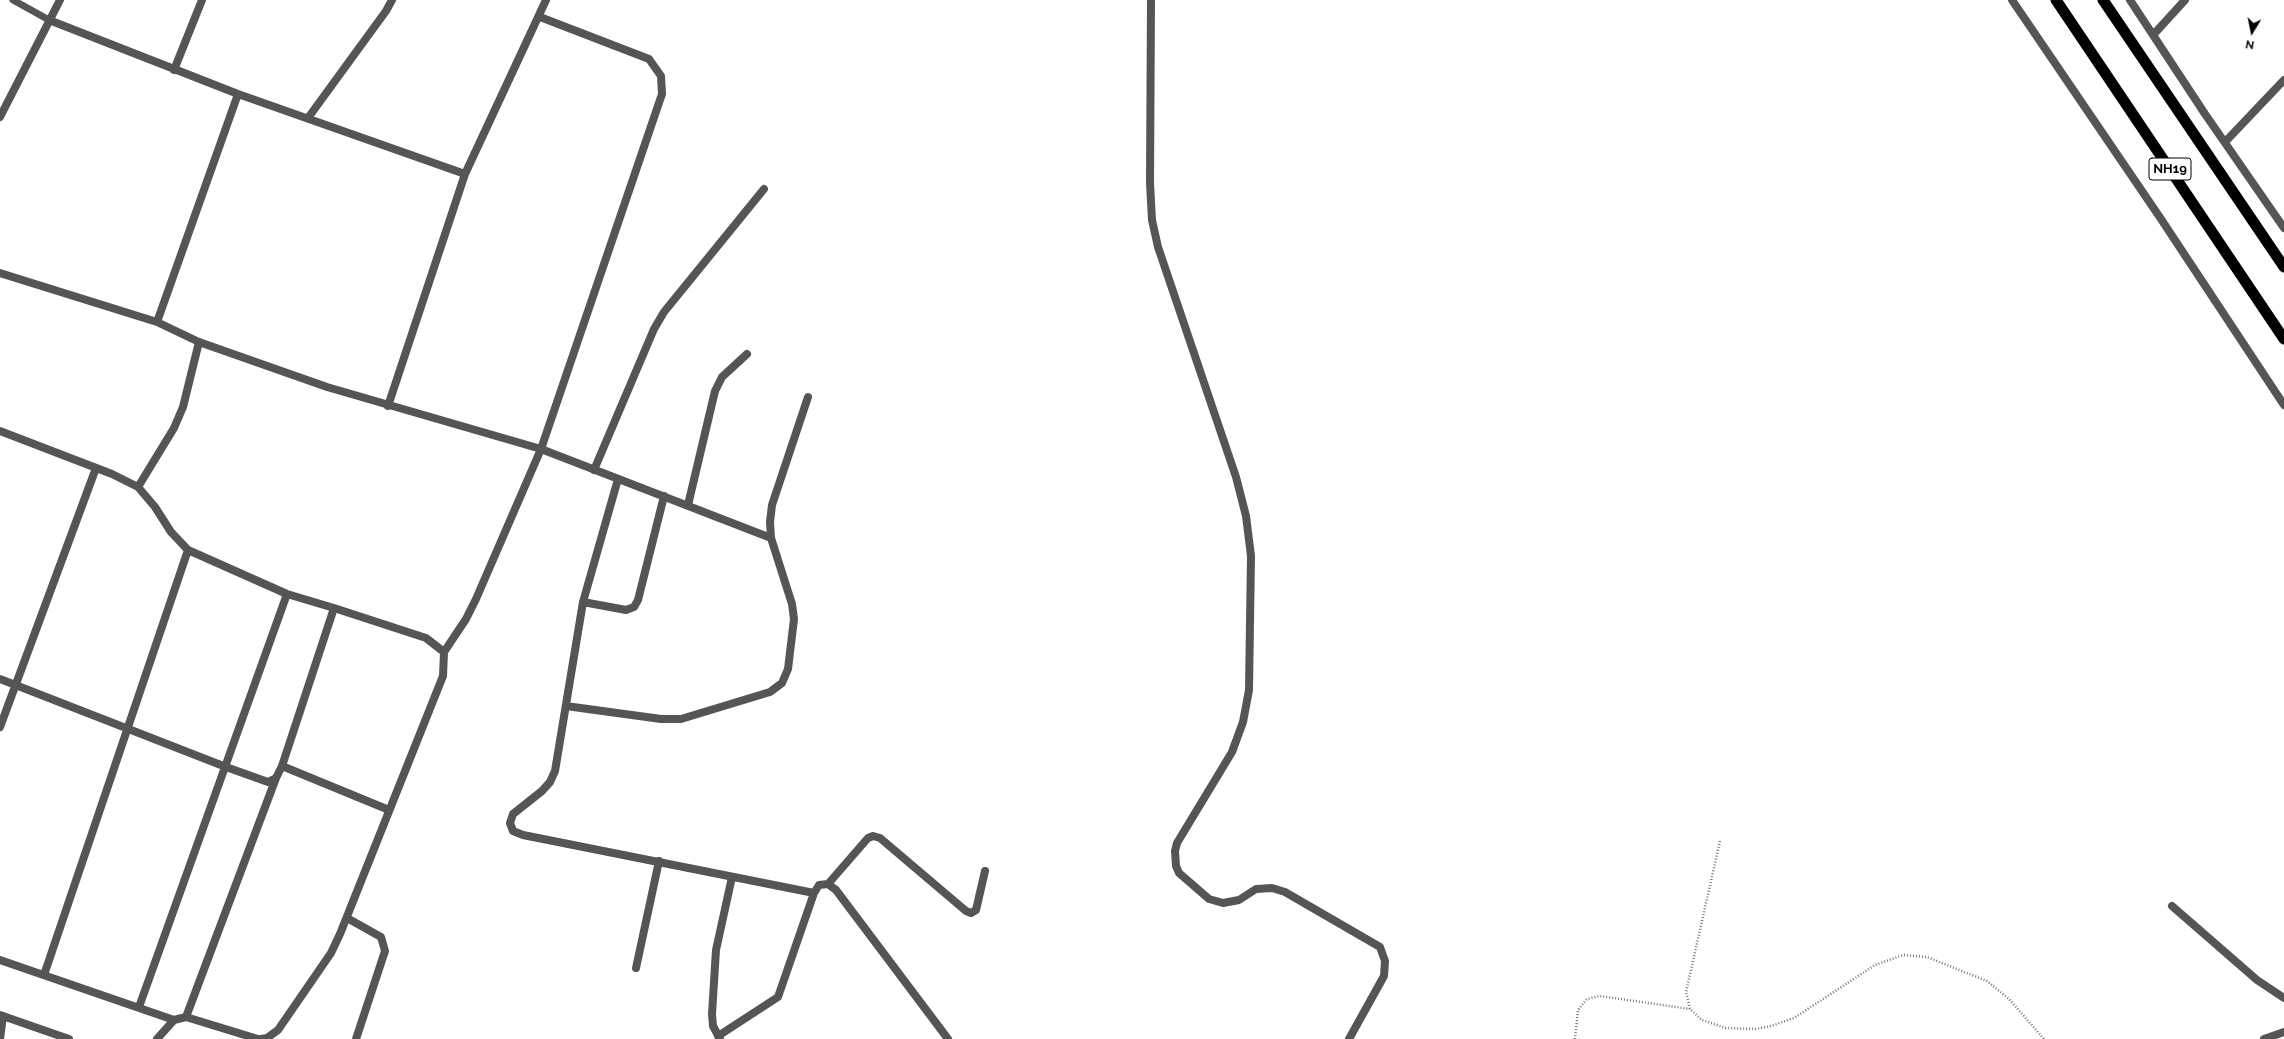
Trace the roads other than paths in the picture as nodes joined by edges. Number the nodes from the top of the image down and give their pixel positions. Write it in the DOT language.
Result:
graph roads {
  1 [pos="13,0"];
  2 [pos="60,0"];
  3 [pos="202,0"];
  4 [pos="392,0"];
  5 [pos="546,0"];
  6 [pos="1151,0"];
  7 [pos="2012,0"];
  8 [pos="2056,0"];
  9 [pos="2103,0"];
  10 [pos="2130,0"];
  11 [pos="2186,0"];
  12 [pos="540,17"];
  13 [pos="49,20"];
  14 [pos="2154,34"];
  15 [pos="174,70"];
  16 [pos="2284,80"];
  17 [pos="238,94"];
  18 [pos="0,118"];
  19 [pos="308,118"];
  20 [pos="2226,141"];
  21 [pos="465,174"];
  22 [pos="764,189"];
  23 [pos="2284,228"];
  24 [pos="2284,267"];
  25 [pos="0,273"];
  26 [pos="157,322"];
  27 [pos="2284,339"];
  28 [pos="199,342"];
  29 [pos="747,354"];
  30 [pos="808,397"];
  31 [pos="2284,405"];
  32 [pos="388,406"];
  33 [pos="0,431"];
  34 [pos="541,449"];
  35 [pos="96,468"];
  36 [pos="594,470"];
  37 [pos="618,479"];
  38 [pos="138,488"];
  39 [pos="664,496"];
  40 [pos="688,505"];
  41 [pos="771,538"];
  42 [pos="188,550"];
  43 [pos="287,594"];
  44 [pos="583,602"];
  45 [pos="334,608"];
  46 [pos="444,652"];
  47 [pos="0,679"];
  48 [pos="15,685"];
  49 [pos="566,706"];
  50 [pos="0,727"];
  51 [pos="128,728"];
  52 [pos="282,766"];
  53 [pos="226,767"];
  54 [pos="276,778"];
  55 [pos="389,810"];
  56 [pos="659,861"];
  57 [pos="985,871"];
  58 [pos="732,877"];
  59 [pos="828,884"];
  60 [pos="814,893"];
  61 [pos="2172,906"];
  62 [pos="346,918"];
  63 [pos="0,960"];
  64 [pos="636,968"];
  65 [pos="44,975"];
  66 [pos="2284,998"];
  67 [pos="139,1007"];
  68 [pos="1,1015"];
  69 [pos="186,1017"];
  70 [pos="174,1020"];
  71 [pos="2284,1032"];
  72 [pos="719,1038"];
  73 [pos="0,1039"];
  74 [pos="69,1039"];
  75 [pos="157,1039"];
  76 [pos="259,1039"];
  77 [pos="356,1039"];
  78 [pos="948,1039"];
  79 [pos="1349,1039"];
  80 [pos="2264,1039"];
  1 -- 13 [label="lane"];
  2 -- 13 [label="street"];
  3 -- 15 [label="street"];
  4 -- 19 [label="street"];
  5 -- 12 [label="street"];
  6 -- 79 [label="street"];
  7 -- 31 [label="street"];
  8 -- 27 [label="highway, NH19"];
  9 -- 24 [label="highway, NH19"];
  10 -- 14 [label="street"];
  11 -- 14 [label="street"];
  12 -- 21 [label="street"];
  12 -- 34 [label="street"];
  13 -- 15 [label="street"];
  13 -- 18 [label="street"];
  14 -- 20 [label="street"];
  15 -- 17 [label="street"];
  16 -- 20 [label="street"];
  17 -- 19 [label="street"];
  17 -- 26 [label="street"];
  19 -- 21 [label="street"];
  20 -- 23 [label="street"];
  21 -- 32 [label="street"];
  22 -- 36 [label="street"];
  25 -- 26 [label="street"];
  26 -- 28 [label="street"];
  28 -- 32 [label="street"];
  28 -- 38 [label="street"];
  29 -- 40 [label="street"];
  30 -- 41 [label="street"];
  32 -- 34 [label="street"];
  33 -- 35 [label="street"];
  34 -- 36 [label="street"];
  34 -- 46 [label="street"];
  35 -- 38 [label="street"];
  35 -- 48 [label="street"];
  36 -- 37 [label="street"];
  37 -- 39 [label="street"];
  37 -- 44 [label="street"];
  38 -- 42 [label="street"];
  39 -- 40 [label="street"];
  39 -- 44 [label="street"];
  40 -- 41 [label="street"];
  41 -- 49 [label="street"];
  42 -- 43 [label="street"];
  42 -- 51 [label="street"];
  43 -- 45 [label="street"];
  43 -- 53 [label="street"];
  44 -- 49 [label="street"];
  45 -- 46 [label="street"];
  45 -- 52 [label="street"];
  46 -- 55 [label="street"];
  47 -- 48 [label="street"];
  48 -- 50 [label="street"];
  48 -- 51 [label="street"];
  49 -- 56 [label="street"];
  51 -- 53 [label="street"];
  51 -- 65 [label="street"];
  52 -- 54 [label="street"];
  52 -- 55 [label="street"];
  53 -- 54 [label="street"];
  53 -- 67 [label="street"];
  54 -- 69 [label="street"];
  55 -- 62 [label="street"];
  56 -- 58 [label="street"];
  56 -- 64 [label="street"];
  57 -- 59 [label="street"];
  58 -- 60 [label="street"];
  58 -- 72 [label="street"];
  59 -- 60 [label="street"];
  59 -- 78 [label="street"];
  60 -- 72 [label="street"];
  61 -- 66 [label="street"];
  62 -- 76 [label="street"];
  62 -- 77 [label="street"];
  63 -- 65 [label="street"];
  65 -- 67 [label="street"];
  67 -- 70 [label="street"];
  68 -- 73 [label="street"];
  68 -- 74 [label="street"];
  69 -- 70 [label="street"];
  69 -- 76 [label="street"];
  70 -- 75 [label="street"];
  71 -- 80 [label="street"];
}
